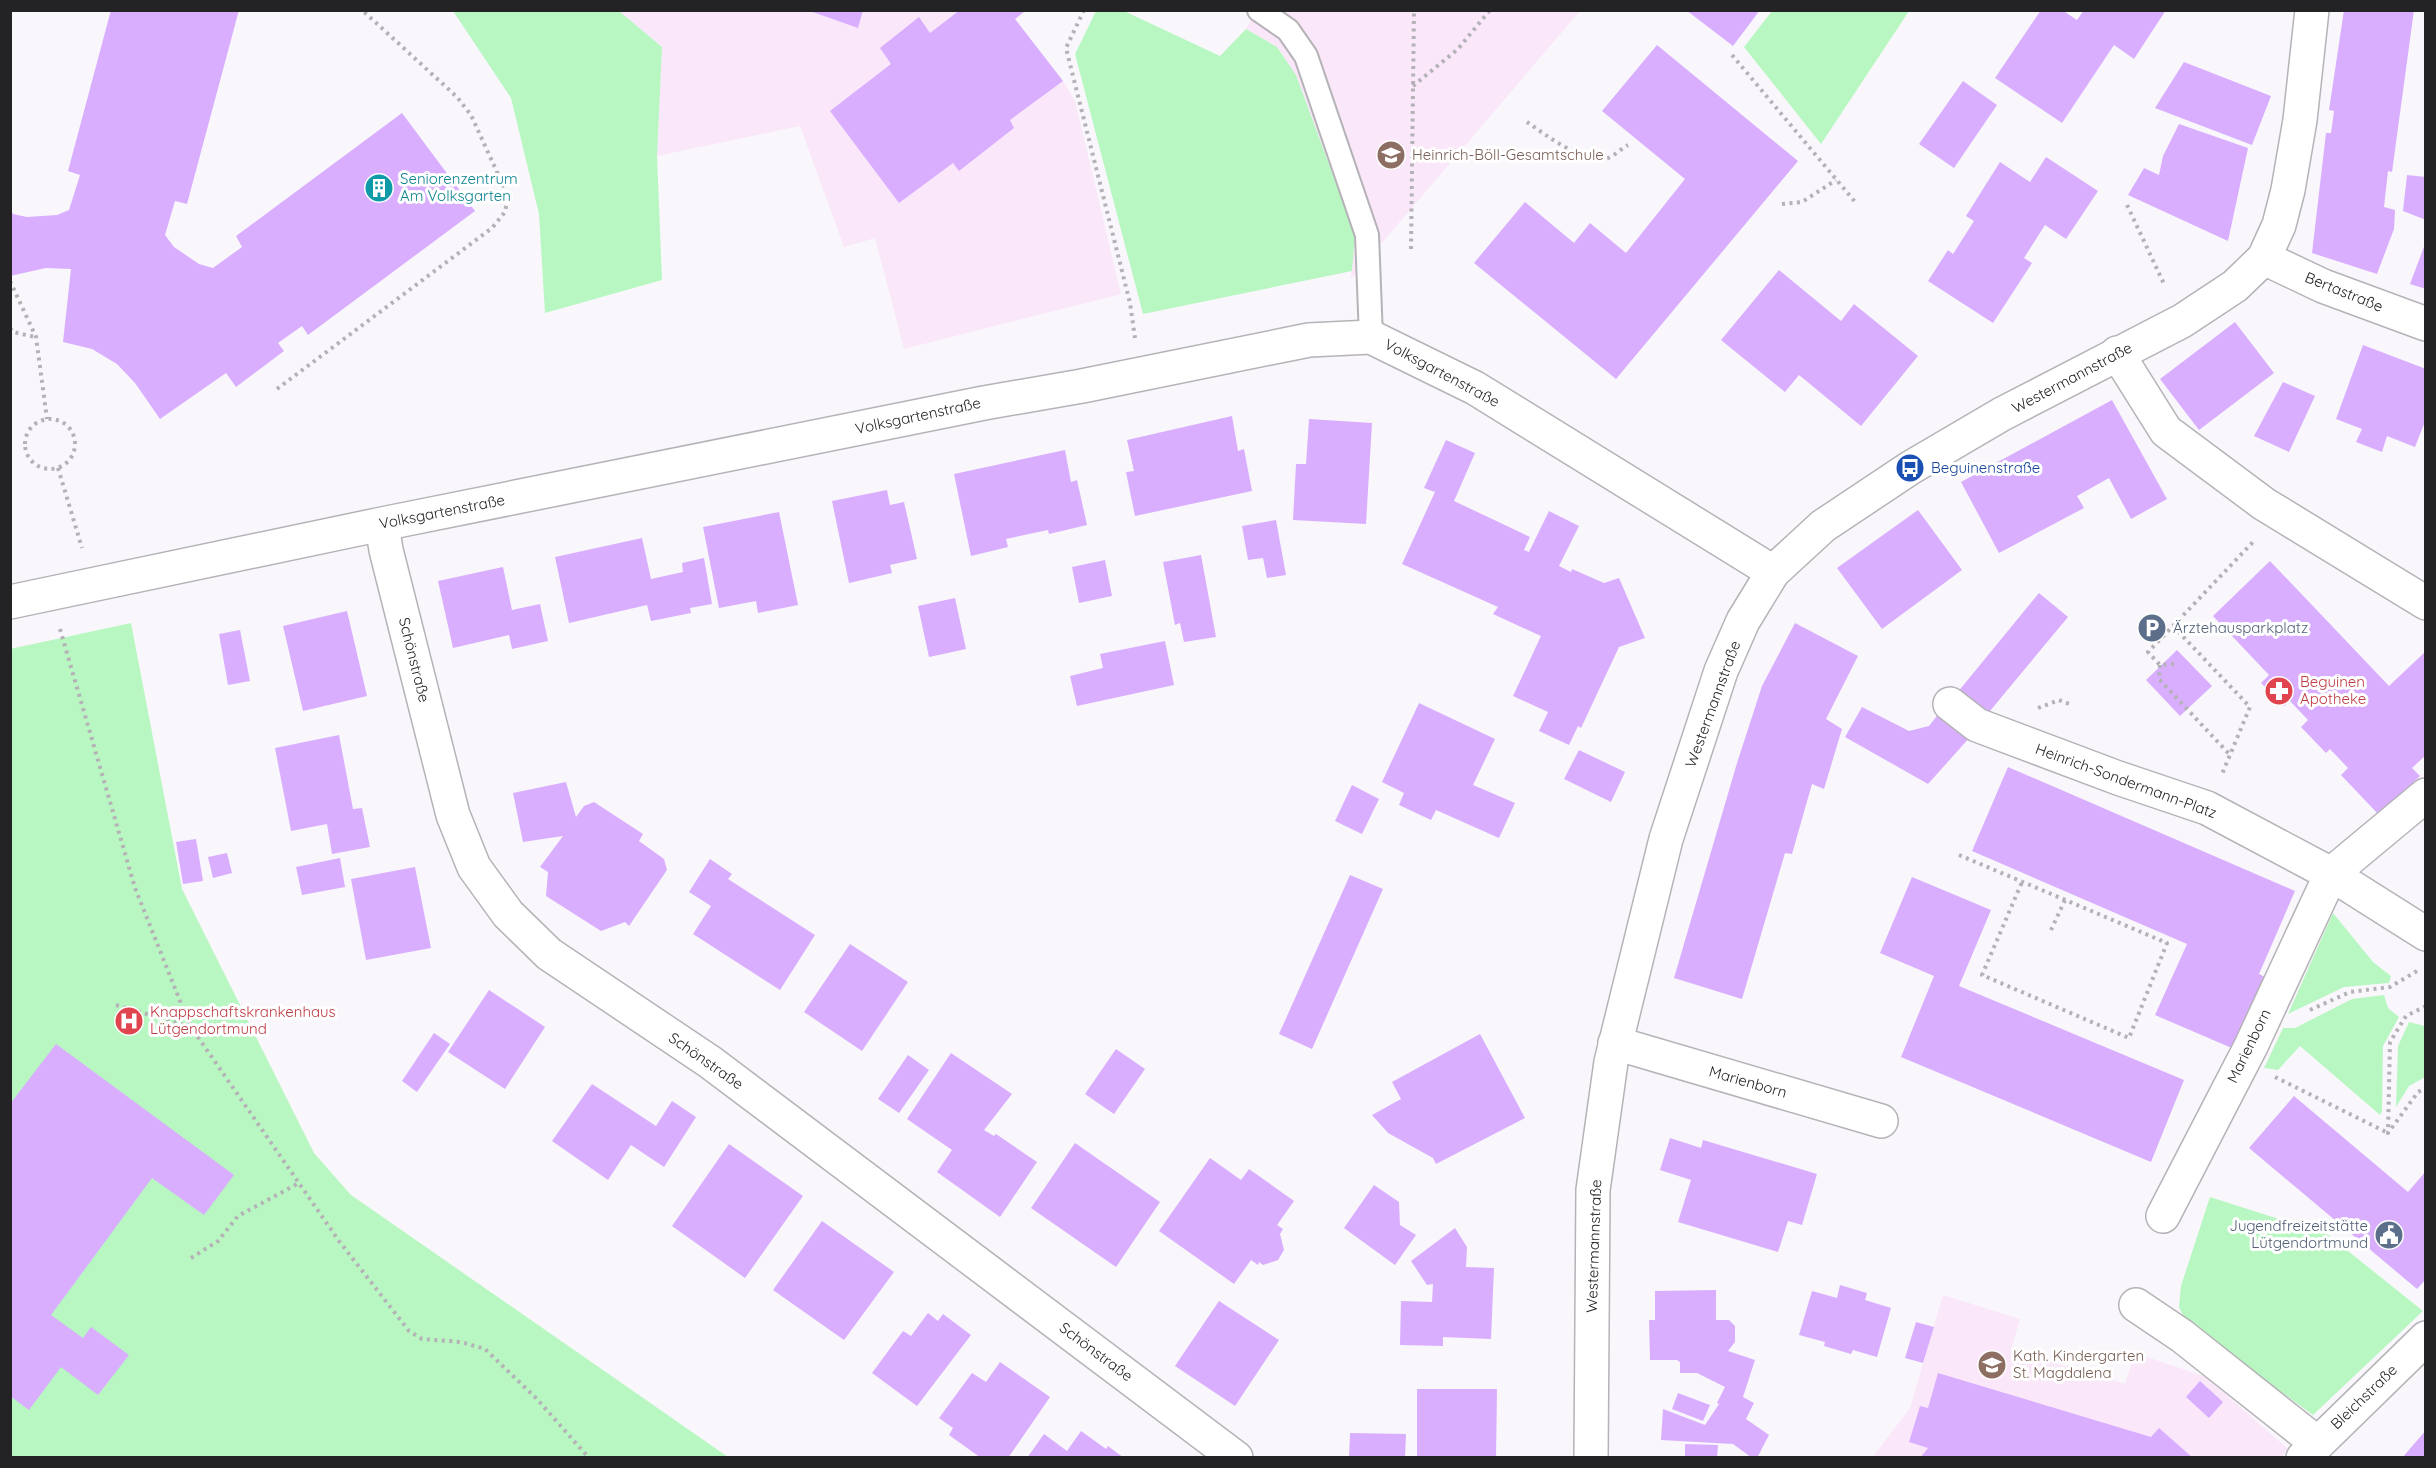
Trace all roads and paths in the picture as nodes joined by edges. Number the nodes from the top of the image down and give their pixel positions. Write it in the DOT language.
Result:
graph roads {
  1 [pos="362,10"];
  2 [pos="1084,10"];
  3 [pos="1259,10"];
  4 [pos="1414,10"];
  5 [pos="1490,10"];
  6 [pos="2313,10"];
  7 [pos="1732,56"];
  8 [pos="1413,86"];
  9 [pos="1527,122"];
  10 [pos="1628,145"];
  11 [pos="1836,180"];
  12 [pos="1856,203"];
  13 [pos="1782,204"];
  14 [pos="2127,205"];
  15 [pos="1411,249"];
  16 [pos="2264,258"];
  17 [pos="10,281"];
  18 [pos="2182,321"];
  19 [pos="2426,324"];
  20 [pos="10,328"];
  21 [pos="36,337"];
  22 [pos="1371,337"];
  23 [pos="2117,353"];
  24 [pos="1140,374"];
  25 [pos="278,390"];
  26 [pos="47,419"];
  27 [pos="58,468"];
  28 [pos="2280,514"];
  29 [pos="382,524"];
  30 [pos="81,545"];
  31 [pos="1773,572"];
  32 [pos="51,594"];
  33 [pos="10,602"];
  34 [pos="2426,603"];
  35 [pos="2173,626"];
  36 [pos="2160,664"];
  37 [pos="2174,664"];
  38 [pos="1950,704"];
  39 [pos="2230,755"];
  40 [pos="2426,795"];
  41 [pos="2207,808"];
  42 [pos="1959,855"];
  43 [pos="2331,874"];
  44 [pos="2022,882"];
  45 [pos="2065,900"];
  46 [pos="2051,930"];
  47 [pos="2426,934"];
  48 [pos="2426,966"];
  49 [pos="116,1005"];
  50 [pos="2426,1006"];
  51 [pos="2262,1022"];
  52 [pos="191,1027"];
  53 [pos="1615,1043"];
  54 [pos="2242,1061"];
  55 [pos="2426,1088"];
  56 [pos="1881,1121"];
  57 [pos="2388,1133"];
  58 [pos="299,1184"];
  59 [pos="2163,1216"];
  60 [pos="191,1258"];
  61 [pos="2136,1305"];
  62 [pos="2426,1338"];
  63 [pos="2310,1450"];
  64 [pos="589,1458"];
  65 [pos="1236,1458"];
  66 [pos="1591,1458"];
  1 -- 25 [label="path"];
  2 -- 24 [label="path"];
  3 -- 22 [label="lane"];
  4 -- 8 [label="path"];
  5 -- 8 [label="path"];
  6 -- 16 [label="street, Westermannstraße"];
  7 -- 11 [label="path"];
  8 -- 15 [label="path"];
  9 -- 10 [label="path"];
  11 -- 12 [label="path"];
  11 -- 13 [label="path"];
  14 -- 18 [label="path"];
  16 -- 18 [label="street, Westermannstraße"];
  16 -- 19 [label="street, Bertastraße"];
  17 -- 21 [label="path"];
  18 -- 23 [label="street, Westermannstraße"];
  20 -- 21 [label="path"];
  21 -- 26 [label="path"];
  22 -- 24 [label="street, Volksgartenstraße"];
  22 -- 31 [label="street, Volksgartenstraße"];
  23 -- 28 [label="street"];
  23 -- 31 [label="street, Westermannstraße"];
  24 -- 29 [label="street, Volksgartenstraße"];
  26 -- 27 [label="path"];
  26 -- 27 [label="path"];
  27 -- 30 [label="path"];
  28 -- 34 [label="street"];
  28 -- 35 [label="path"];
  29 -- 32 [label="street, Volksgartenstraße"];
  29 -- 65 [label="street, Schönstraße"];
  31 -- 53 [label="street, Westermannstraße"];
  32 -- 33 [label="street, Volksgartenstraße"];
  32 -- 52 [label="path"];
  35 -- 36 [label="path"];
  35 -- 39 [label="path"];
  36 -- 37 [label="path"];
  36 -- 39 [label="path"];
  38 -- 41 [label="street, Heinrich-Sondermann-Platz"];
  39 -- 41 [label="path"];
  40 -- 43 [label="street"];
  41 -- 43 [label="street, Heinrich-Sondermann-Platz"];
  42 -- 44 [label="path"];
  43 -- 47 [label="street, Heinrich-Sondermann-Platz"];
  43 -- 51 [label="street, Marienborn"];
  44 -- 45 [label="path"];
  44 -- 45 [label="path"];
  45 -- 46 [label="path"];
  48 -- 51 [label="path"];
  49 -- 52 [label="path"];
  50 -- 57 [label="path"];
  51 -- 54 [label="street, Marienborn"];
  52 -- 58 [label="path"];
  53 -- 56 [label="street, Marienborn"];
  53 -- 66 [label="street, Westermannstraße"];
  54 -- 57 [label="path"];
  54 -- 59 [label="street, Marienborn"];
  55 -- 57 [label="path"];
  58 -- 60 [label="path"];
  58 -- 64 [label="path"];
  61 -- 63 [label="street"];
  62 -- 63 [label="street, Bleichstraße"];
}
